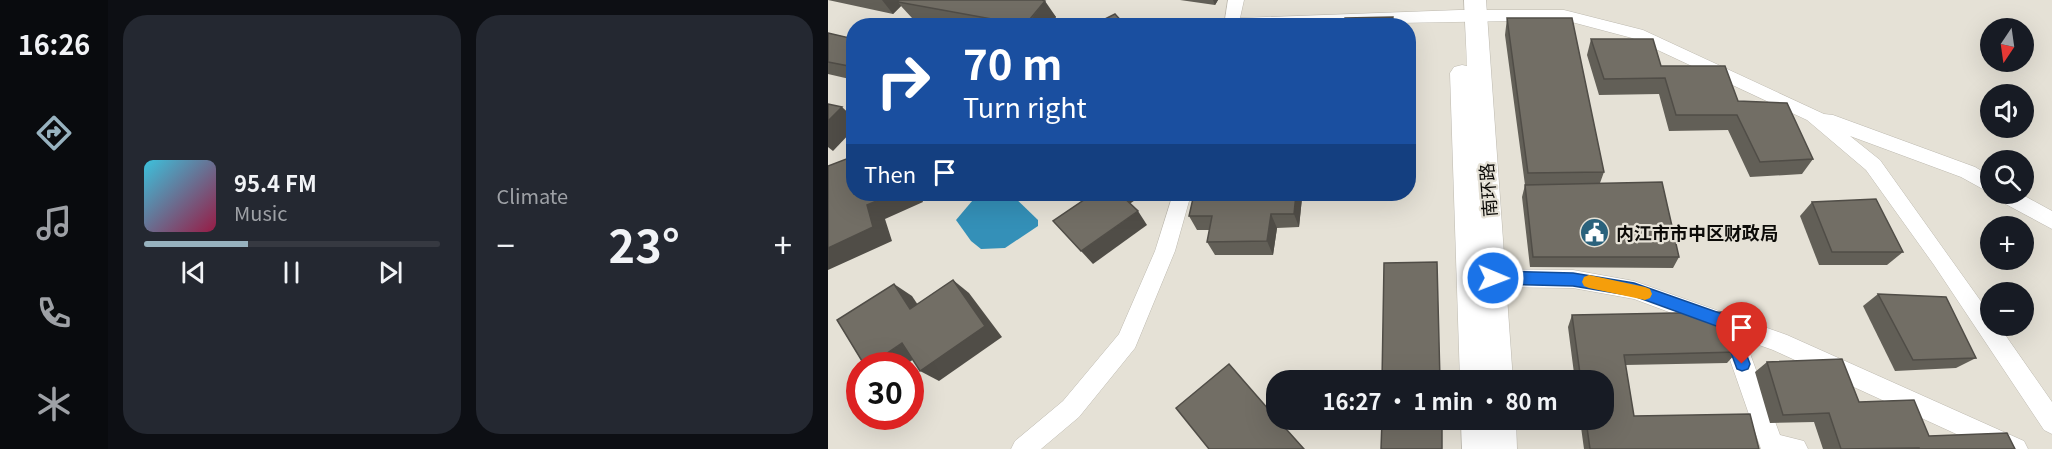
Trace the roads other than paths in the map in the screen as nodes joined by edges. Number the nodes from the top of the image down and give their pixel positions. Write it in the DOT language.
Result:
graph roads {
  1 [pos="1236,0"];
  2 [pos="1467,8"];
  3 [pos="1232,18"];
  4 [pos="1328,18"];
  5 [pos="1813,115"];
  6 [pos="1980,179"];
  7 [pos="1180,201"];
  8 [pos="2022,204"];
  9 [pos="2052,221"];
  10 [pos="1482,278"];
  11 [pos="1728,323"];
  12 [pos="1476,370"];
  13 [pos="1496,370"];
  14 [pos="2052,422"];
  15 [pos="1477,430"];
  16 [pos="1500,430"];
  17 [pos="1772,447"];
  18 [pos="1023,449"];
  19 [pos="1478,449"];
  20 [pos="1501,449"];
  21 [pos="1796,449"];
  22 [pos="2016,449"];
  1 -- 3 [label="street"];
  2 -- 4 [label="street"];
  2 -- 5 [label="street"];
  2 -- 10 [label="main road, 南环路"];
  5 -- 6 [label="street"];
  5 -- 14 [label="street"];
  7 -- 18 [label="street"];
  8 -- 9 [label="street"];
  10 -- 11 [label="street"];
  10 -- 12 [label="main road, 南环路"];
  10 -- 13 [label="main road, 南环路"];
  11 -- 17 [label="street"];
  11 -- 22 [label="street"];
  15 -- 19 [label="main road"];
  16 -- 20 [label="main road"];
  17 -- 21 [label="street"];
}
